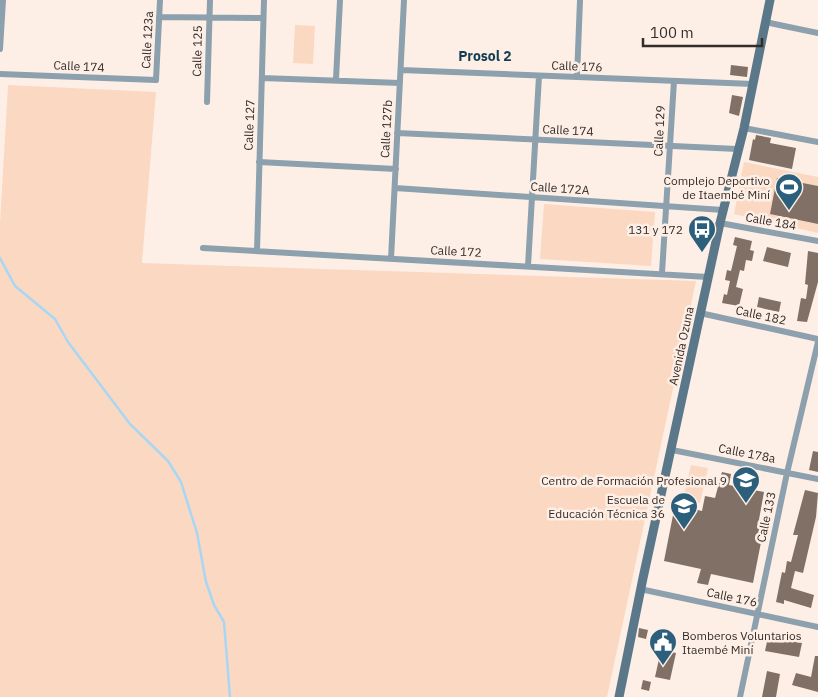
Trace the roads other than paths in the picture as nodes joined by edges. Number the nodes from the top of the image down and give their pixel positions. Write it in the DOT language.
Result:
graph roads {
  1 [pos="3,0"];
  2 [pos="160,0"];
  3 [pos="210,0"];
  4 [pos="264,0"];
  5 [pos="340,0"];
  6 [pos="404,0"];
  7 [pos="580,0"];
  8 [pos="770,0"];
  9 [pos="159,17"];
  10 [pos="209,17"];
  11 [pos="263,18"];
  12 [pos="765,22"];
  13 [pos="818,34"];
  14 [pos="0,49"];
  15 [pos="401,70"];
  16 [pos="0,74"];
  17 [pos="539,76"];
  18 [pos="577,77"];
  19 [pos="262,78"];
  20 [pos="336,79"];
  21 [pos="156,80"];
  22 [pos="674,81"];
  23 [pos="400,83"];
  24 [pos="752,84"];
  25 [pos="207,102"];
  26 [pos="744,128"];
  27 [pos="398,133"];
  28 [pos="535,140"];
  29 [pos="818,142"];
  30 [pos="670,146"];
  31 [pos="737,149"];
  32 [pos="259,162"];
  33 [pos="396,169"];
  34 [pos="395,188"];
  35 [pos="532,197"];
  36 [pos="666,206"];
  37 [pos="723,210"];
  38 [pos="720,223"];
  39 [pos="818,241"];
  40 [pos="203,248"];
  41 [pos="257,252"];
  42 [pos="391,258"];
  43 [pos="528,266"];
  44 [pos="662,273"];
  45 [pos="708,276"];
  46 [pos="700,313"];
  47 [pos="818,340"];
  48 [pos="672,450"];
  49 [pos="787,473"];
  50 [pos="818,479"];
  51 [pos="640,589"];
  52 [pos="757,614"];
  53 [pos="818,627"];
  54 [pos="619,697"];
  55 [pos="740,697"];
  1 -- 14 [label="street"];
  2 -- 9 [label="street, Calle 123a"];
  3 -- 10 [label="street, Calle 125"];
  4 -- 11 [label="street, Calle 127"];
  5 -- 20 [label="street"];
  6 -- 15 [label="street, Calle 127b"];
  7 -- 18 [label="street"];
  8 -- 12 [label="main road, Avenida Ozuna"];
  9 -- 10 [label="street"];
  9 -- 21 [label="street, Calle 123a"];
  10 -- 11 [label="street"];
  10 -- 25 [label="street, Calle 125"];
  11 -- 19 [label="street, Calle 127"];
  12 -- 13 [label="street"];
  12 -- 24 [label="main road, Avenida Ozuna"];
  15 -- 17 [label="street, Calle 176"];
  15 -- 23 [label="street, Calle 127b"];
  16 -- 21 [label="street, Calle 174"];
  17 -- 18 [label="street, Calle 176"];
  17 -- 28 [label="street"];
  18 -- 22 [label="street, Calle 176"];
  19 -- 20 [label="street"];
  19 -- 32 [label="street, Calle 127"];
  20 -- 23 [label="street"];
  22 -- 24 [label="street, Calle 176"];
  22 -- 30 [label="street, Calle 129"];
  23 -- 27 [label="street, Calle 127b"];
  24 -- 26 [label="main road, Avenida Ozuna"];
  26 -- 29 [label="street"];
  26 -- 31 [label="main road, Avenida Ozuna"];
  27 -- 28 [label="street, Calle 174"];
  27 -- 33 [label="street, Calle 127b"];
  28 -- 30 [label="street, Calle 174"];
  28 -- 35 [label="street"];
  30 -- 31 [label="street, Calle 174"];
  30 -- 36 [label="street, Calle 129"];
  31 -- 37 [label="main road, Avenida Ozuna"];
  32 -- 33 [label="street"];
  32 -- 41 [label="street, Calle 127"];
  33 -- 34 [label="street, Calle 127b"];
  34 -- 35 [label="street, Calle 172A"];
  34 -- 42 [label="street, Calle 127b"];
  35 -- 36 [label="street, Calle 172A"];
  35 -- 43 [label="street"];
  36 -- 37 [label="street, Calle 172A"];
  36 -- 44 [label="street, Calle 129"];
  37 -- 38 [label="main road, Avenida Ozuna"];
  38 -- 39 [label="street, Calle 184"];
  38 -- 45 [label="main road, Avenida Ozuna"];
  40 -- 41 [label="street, Calle 172"];
  41 -- 42 [label="street, Calle 172"];
  42 -- 43 [label="street, Calle 172"];
  43 -- 44 [label="street, Calle 172"];
  44 -- 45 [label="street, Calle 172"];
  45 -- 46 [label="main road, Avenida Ozuna"];
  46 -- 47 [label="street, Calle 182"];
  46 -- 48 [label="main road, Avenida Ozuna"];
  47 -- 49 [label="street, Calle 133"];
  48 -- 49 [label="street, Calle 178a"];
  48 -- 51 [label="main road, Avenida Ozuna"];
  49 -- 50 [label="street, Calle 178a"];
  49 -- 52 [label="street, Calle 133"];
  51 -- 52 [label="street, Calle 176"];
  51 -- 54 [label="main road, Avenida Ozuna"];
  52 -- 53 [label="street, Calle 176"];
  52 -- 55 [label="street, Calle 133"];
}
